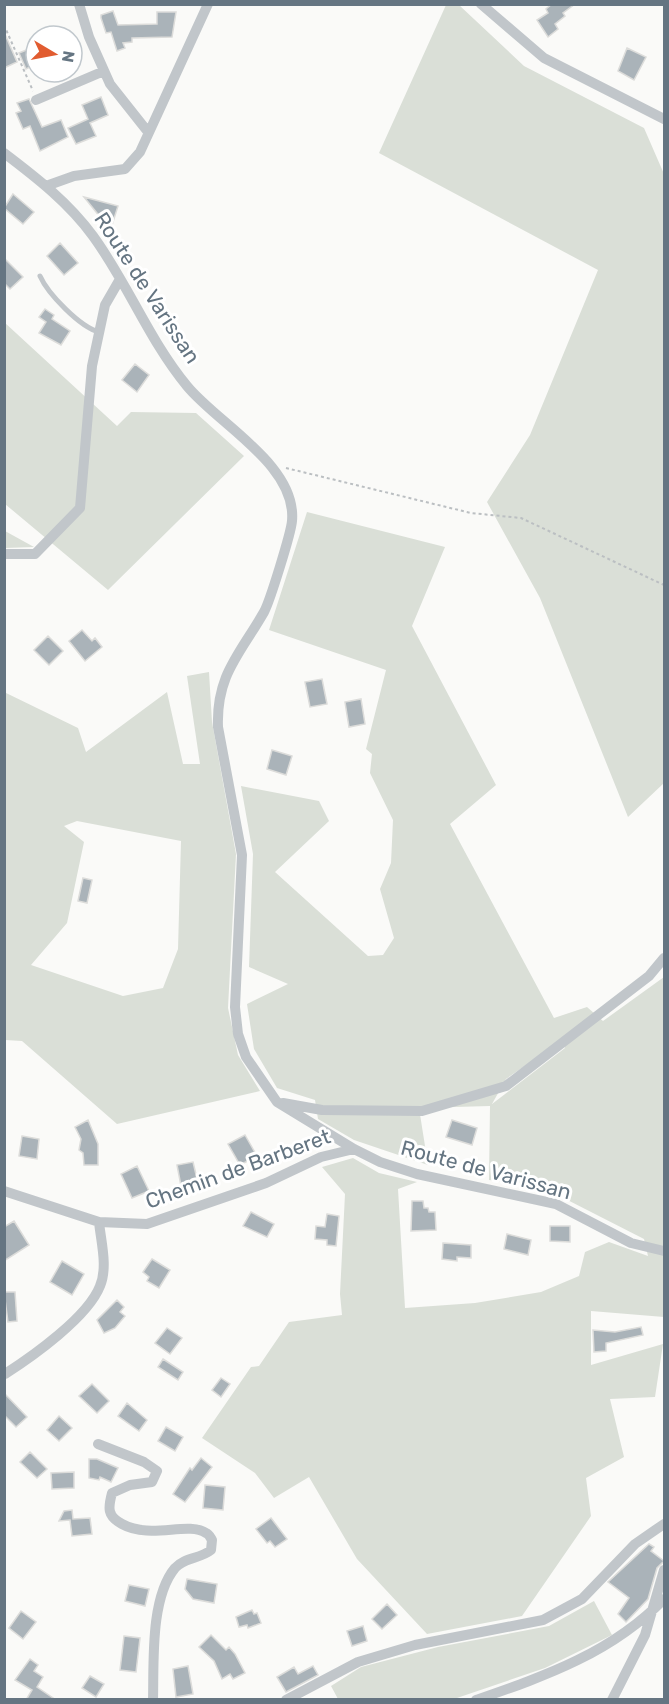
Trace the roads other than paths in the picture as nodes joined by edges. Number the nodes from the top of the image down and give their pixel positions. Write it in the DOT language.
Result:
graph roads {
  1 [pos="79,4"];
  2 [pos="208,4"];
  3 [pos="481,4"];
  4 [pos="104,71"];
  5 [pos="36,100"];
  6 [pos="664,119"];
  7 [pos="148,132"];
  8 [pos="4,153"];
  9 [pos="46,186"];
  10 [pos="40,276"];
  11 [pos="120,279"];
  12 [pos="99,332"];
  13 [pos="4,554"];
  14 [pos="664,958"];
  15 [pos="277,1102"];
  16 [pos="354,1149"];
  17 [pos="4,1191"];
  18 [pos="99,1222"];
  19 [pos="664,1251"];
  20 [pos="5,1374"];
  21 [pos="98,1444"];
  22 [pos="664,1524"];
  23 [pos="664,1570"];
  24 [pos="664,1599"];
  25 [pos="653,1611"];
  26 [pos="153,1700"];
  27 [pos="286,1700"];
  28 [pos="476,1700"];
  29 [pos="612,1700"];
  1 -- 4 [label="street"];
  2 -- 7 [label="street"];
  3 -- 6 [label="street"];
  4 -- 5 [label="street"];
  4 -- 7 [label="street"];
  7 -- 9 [label="street"];
  8 -- 9 [label="street, Route de Varissan"];
  9 -- 11 [label="street, Route de Varissan"];
  10 -- 12 [label="lane"];
  11 -- 12 [label="street"];
  11 -- 15 [label="street, Route de Varissan"];
  12 -- 13 [label="street"];
  14 -- 15 [label="street, Chemin de Barberet"];
  15 -- 16 [label="street, Route de Varissan"];
  16 -- 18 [label="street, Chemin de Barberet"];
  16 -- 19 [label="street, Route de Varissan"];
  17 -- 18 [label="street, Chemin de Barberet"];
  18 -- 20 [label="street"];
  21 -- 26 [label="street"];
  22 -- 27 [label="street"];
  23 -- 25 [label="street"];
  24 -- 25 [label="street"];
  25 -- 28 [label="street"];
  25 -- 29 [label="street"];
}
